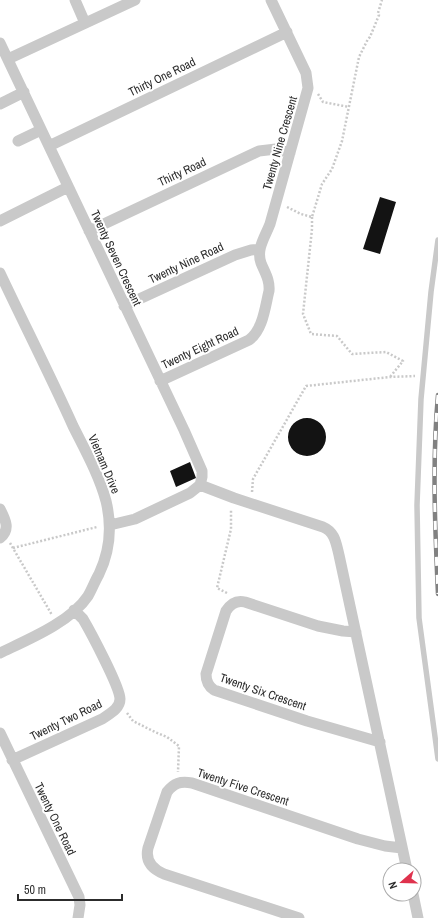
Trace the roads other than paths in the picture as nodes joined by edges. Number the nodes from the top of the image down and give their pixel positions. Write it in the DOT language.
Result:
graph roads {
  1 [pos="75,0"];
  2 [pos="135,0"];
  3 [pos="271,0"];
  4 [pos="85,23"];
  5 [pos="287,32"];
  6 [pos="0,43"];
  7 [pos="8,59"];
  8 [pos="24,92"];
  9 [pos="0,104"];
  10 [pos="41,130"];
  11 [pos="18,141"];
  12 [pos="48,146"];
  13 [pos="290,153"];
  14 [pos="68,188"];
  15 [pos="0,221"];
  16 [pos="89,231"];
  17 [pos="438,240"];
  18 [pos="260,249"];
  19 [pos="0,274"];
  20 [pos="124,306"];
  21 [pos="160,381"];
  22 [pos="200,485"];
  23 [pos="0,509"];
  24 [pos="110,525"];
  25 [pos="0,538"];
  26 [pos="74,610"];
  27 [pos="356,632"];
  28 [pos="0,653"];
  29 [pos="0,733"];
  30 [pos="380,742"];
  31 [pos="438,759"];
  32 [pos="12,760"];
  33 [pos="402,848"];
  34 [pos="405,862"];
  35 [pos="415,902"];
  36 [pos="78,918"];
  37 [pos="299,918"];
  38 [pos="418,918"];
  1 -- 4 [label="street"];
  2 -- 4 [label="street"];
  3 -- 5 [label="street, Twenty Nine Crescent"];
  4 -- 7 [label="street"];
  5 -- 12 [label="street, Thirty One Road"];
  5 -- 13 [label="street, Twenty Nine Crescent"];
  6 -- 7 [label="street, Twenty Seven Crescent"];
  7 -- 8 [label="street, Twenty Seven Crescent"];
  8 -- 9 [label="street"];
  8 -- 10 [label="street, Twenty Seven Crescent"];
  10 -- 11 [label="street"];
  10 -- 12 [label="street, Twenty Seven Crescent"];
  12 -- 14 [label="street, Twenty Seven Crescent"];
  13 -- 16 [label="street, Thirty Road"];
  13 -- 18 [label="street, Twenty Nine Crescent"];
  14 -- 15 [label="street"];
  14 -- 16 [label="street, Twenty Seven Crescent"];
  16 -- 20 [label="street, Twenty Seven Crescent"];
  17 -- 31 [label="lane"];
  18 -- 20 [label="street, Twenty Nine Road"];
  18 -- 21 [label="street, Twenty Eight Road"];
  19 -- 24 [label="street, Vietnam Drive"];
  20 -- 21 [label="street, Twenty Seven Crescent"];
  21 -- 22 [label="street, Twenty Seven Crescent"];
  22 -- 24 [label="street"];
  22 -- 27 [label="street"];
  23 -- 25 [label="street"];
  24 -- 26 [label="street, Vietnam Drive"];
  26 -- 28 [label="street, Vietnam Drive"];
  26 -- 32 [label="street, Twenty Two Road"];
  27 -- 30 [label="street"];
  27 -- 30 [label="street, Twenty Six Crescent"];
  29 -- 32 [label="street, Twenty One Road"];
  30 -- 33 [label="street"];
  32 -- 36 [label="street, Twenty One Road"];
  33 -- 34 [label="street"];
  33 -- 37 [label="street, Twenty Five Crescent"];
  35 -- 38 [label="street"];
}
